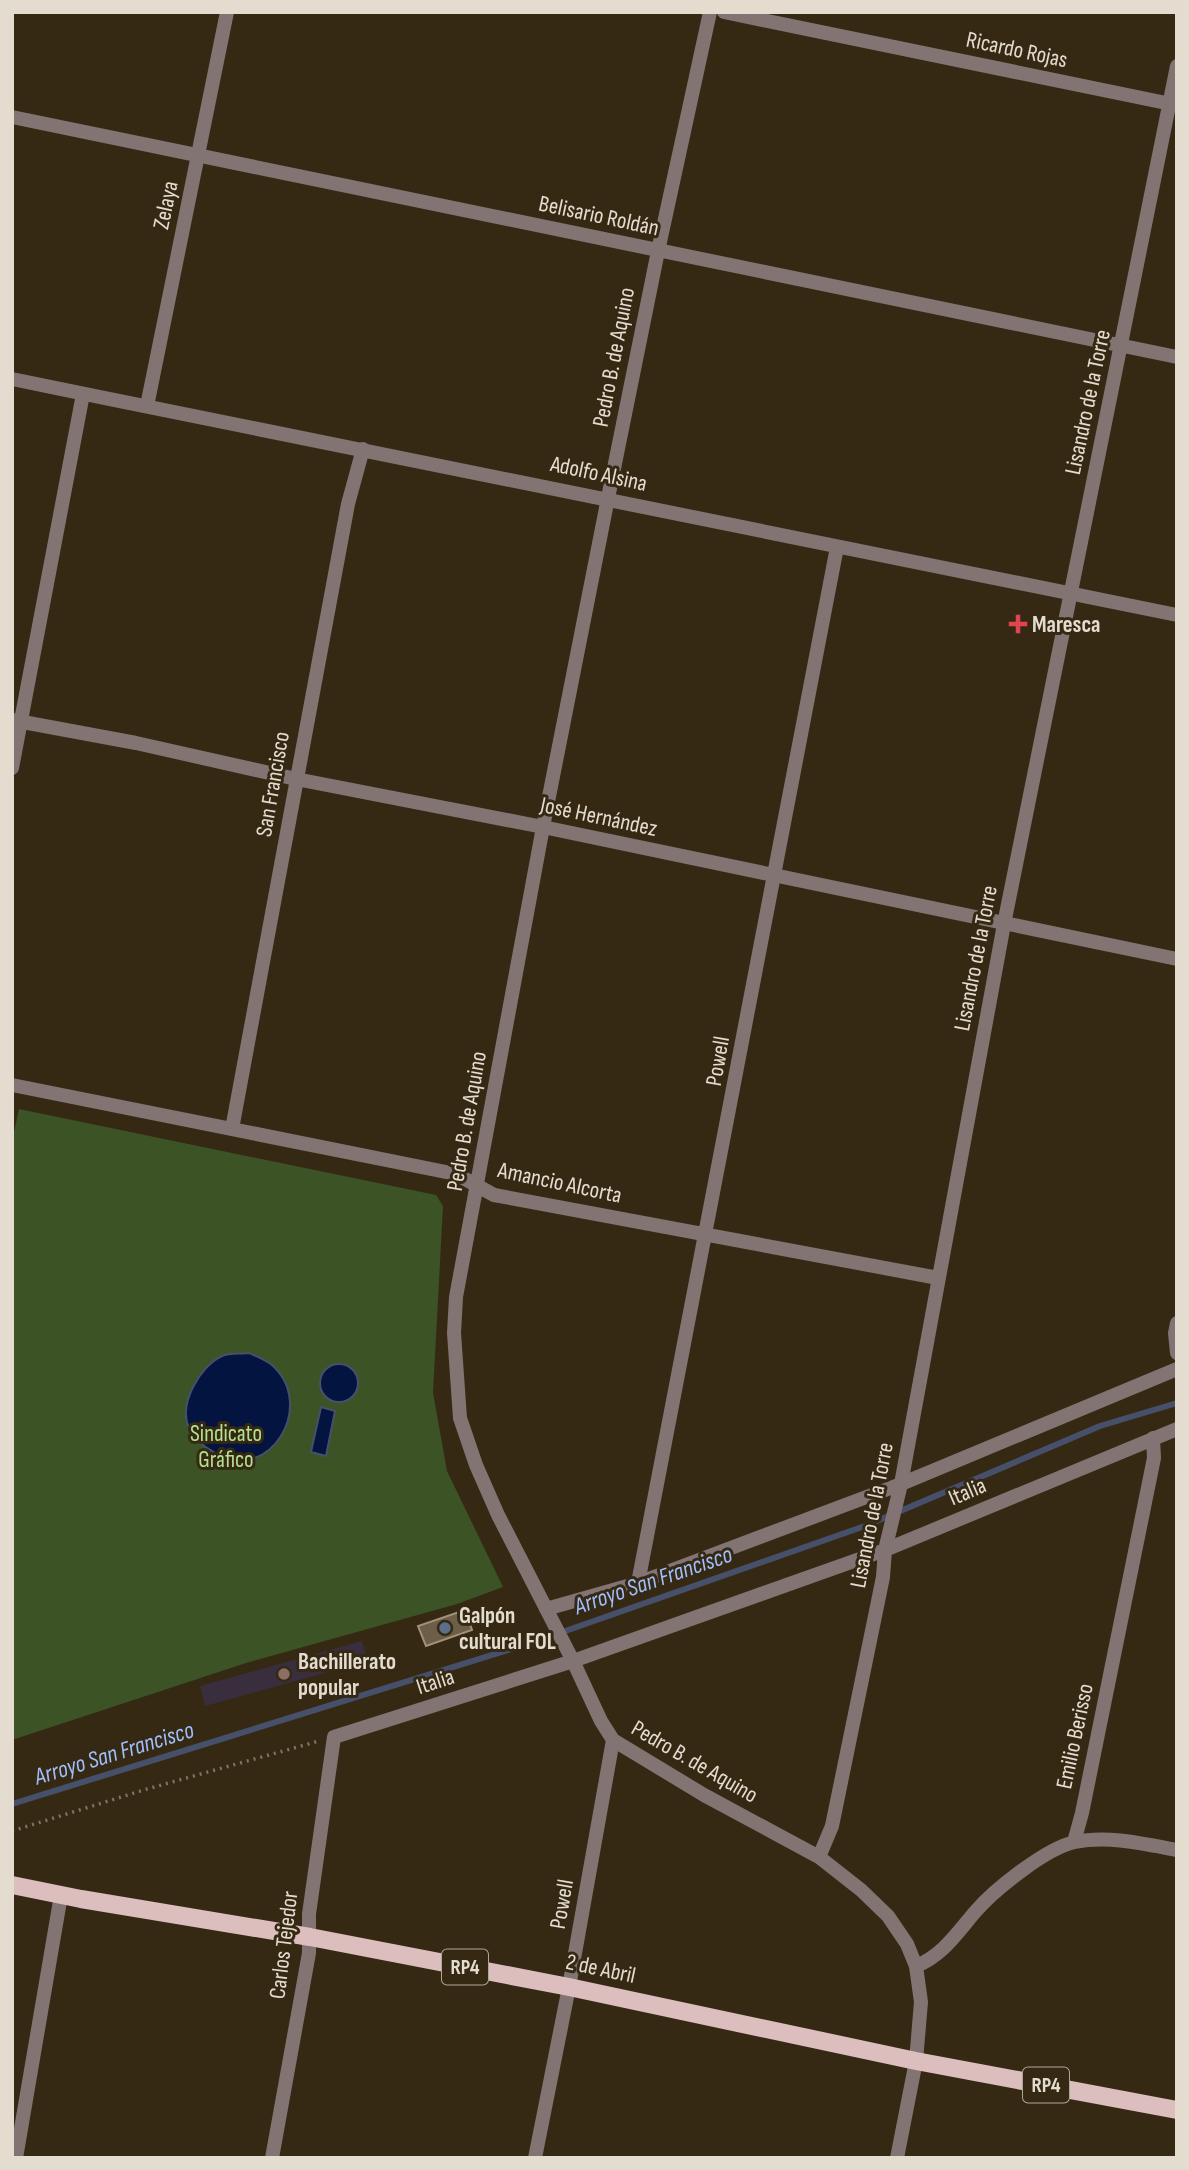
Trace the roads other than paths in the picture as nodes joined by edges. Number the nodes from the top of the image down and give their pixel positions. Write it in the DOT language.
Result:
graph roads {
  1 [pos="227,12"];
  2 [pos="710,12"];
  3 [pos="724,12"];
  4 [pos="1177,66"];
  5 [pos="1173,105"];
  6 [pos="12,117"];
  7 [pos="198,155"];
  8 [pos="658,251"];
  9 [pos="1121,345"];
  10 [pos="1177,356"];
  11 [pos="12,379"];
  12 [pos="83,394"];
  13 [pos="147,406"];
  14 [pos="363,449"];
  15 [pos="608,498"];
  16 [pos="837,547"];
  17 [pos="1071,593"];
  18 [pos="1177,615"];
  19 [pos="17,721"];
  20 [pos="12,768"];
  21 [pos="296,779"];
  22 [pos="543,827"];
  23 [pos="774,875"];
  24 [pos="1004,924"];
  25 [pos="1177,959"];
  26 [pos="12,1085"];
  27 [pos="232,1129"];
  28 [pos="478,1187"];
  29 [pos="708,1235"];
  30 [pos="938,1278"];
  31 [pos="1177,1323"];
  32 [pos="1177,1353"];
  33 [pos="1177,1369"];
  34 [pos="1177,1429"];
  35 [pos="1153,1438"];
  36 [pos="901,1484"];
  37 [pos="885,1550"];
  38 [pos="638,1583"];
  39 [pos="546,1609"];
  40 [pos="571,1656"];
  41 [pos="334,1737"];
  42 [pos="613,1740"];
  43 [pos="1074,1842"];
  44 [pos="1177,1850"];
  45 [pos="819,1857"];
  46 [pos="12,1885"];
  47 [pos="61,1895"];
  48 [pos="310,1937"];
  49 [pos="916,1966"];
  50 [pos="569,1987"];
  51 [pos="916,2061"];
  52 [pos="1177,2110"];
  53 [pos="16,2158"];
  54 [pos="272,2158"];
  55 [pos="535,2158"];
  56 [pos="897,2158"];
  1 -- 7 [label="street, Zelaya"];
  2 -- 8 [label="street, Pedro B. de Aquino"];
  3 -- 5 [label="street, Ricardo Rojas"];
  4 -- 5 [label="street, Lisandro de la Torre"];
  5 -- 9 [label="street, Lisandro de la Torre"];
  6 -- 7 [label="street, Belisario Roldán"];
  7 -- 8 [label="street, Belisario Roldán"];
  7 -- 13 [label="street, Zelaya"];
  8 -- 9 [label="street, Belisario Roldán"];
  8 -- 15 [label="street, Pedro B. de Aquino"];
  9 -- 10 [label="street, Belisario Roldán"];
  9 -- 17 [label="street, Lisandro de la Torre"];
  11 -- 12 [label="street, Adolfo Alsina"];
  12 -- 13 [label="street, Adolfo Alsina"];
  12 -- 19 [label="street"];
  13 -- 14 [label="street, Adolfo Alsina"];
  14 -- 15 [label="street, Adolfo Alsina"];
  14 -- 21 [label="street, San Francisco"];
  15 -- 16 [label="street, Adolfo Alsina"];
  15 -- 22 [label="street, Pedro B. de Aquino"];
  16 -- 17 [label="street, Adolfo Alsina"];
  16 -- 23 [label="street, Powell"];
  17 -- 18 [label="street, Adolfo Alsina"];
  17 -- 24 [label="street, Lisandro de la Torre"];
  19 -- 20 [label="street"];
  19 -- 21 [label="street, José Hernández"];
  21 -- 22 [label="street, José Hernández"];
  21 -- 27 [label="street, San Francisco"];
  22 -- 23 [label="street, José Hernández"];
  22 -- 28 [label="street, Pedro B. de Aquino"];
  23 -- 24 [label="street, José Hernández"];
  23 -- 29 [label="street, Powell"];
  24 -- 25 [label="street, José Hernández"];
  24 -- 30 [label="street, Lisandro de la Torre"];
  26 -- 27 [label="street, Amancio Alcorta"];
  27 -- 28 [label="street, Amancio Alcorta"];
  28 -- 29 [label="street, Amancio Alcorta"];
  28 -- 39 [label="street, Pedro B. de Aquino"];
  29 -- 30 [label="street, Amancio Alcorta"];
  29 -- 38 [label="street, Powell"];
  30 -- 36 [label="street, Lisandro de la Torre"];
  31 -- 32 [label="street"];
  33 -- 36 [label="street, Italia"];
  34 -- 35 [label="street, Italia"];
  35 -- 37 [label="street, Italia"];
  35 -- 43 [label="street, Emilio Berisso"];
  36 -- 37 [label="street, Lisandro de la Torre"];
  36 -- 38 [label="street, Italia"];
  37 -- 40 [label="street, Italia"];
  37 -- 45 [label="street, Lisandro de la Torre"];
  38 -- 39 [label="street, Italia"];
  39 -- 40 [label="street, Pedro B. de Aquino"];
  40 -- 41 [label="street, Italia"];
  40 -- 42 [label="street, Pedro B. de Aquino"];
  41 -- 48 [label="street, Carlos Tejedor"];
  42 -- 45 [label="street, Pedro B. de Aquino"];
  42 -- 50 [label="street, Powell"];
  43 -- 44 [label="street"];
  43 -- 49 [label="street"];
  45 -- 49 [label="street, Pedro B. de Aquino"];
  46 -- 47 [label="main road, 2 de Abril / RP4"];
  47 -- 48 [label="main road, 2 de Abril / RP4"];
  47 -- 53 [label="street"];
  48 -- 50 [label="main road, 2 de Abril / RP4"];
  48 -- 54 [label="street, Carlos Tejedor"];
  49 -- 51 [label="street, Pedro B. de Aquino"];
  50 -- 51 [label="main road, 2 de Abril / RP4"];
  50 -- 55 [label="street, Powell"];
  51 -- 52 [label="main road, 2 de Abril / RP4"];
  51 -- 56 [label="street"];
}
